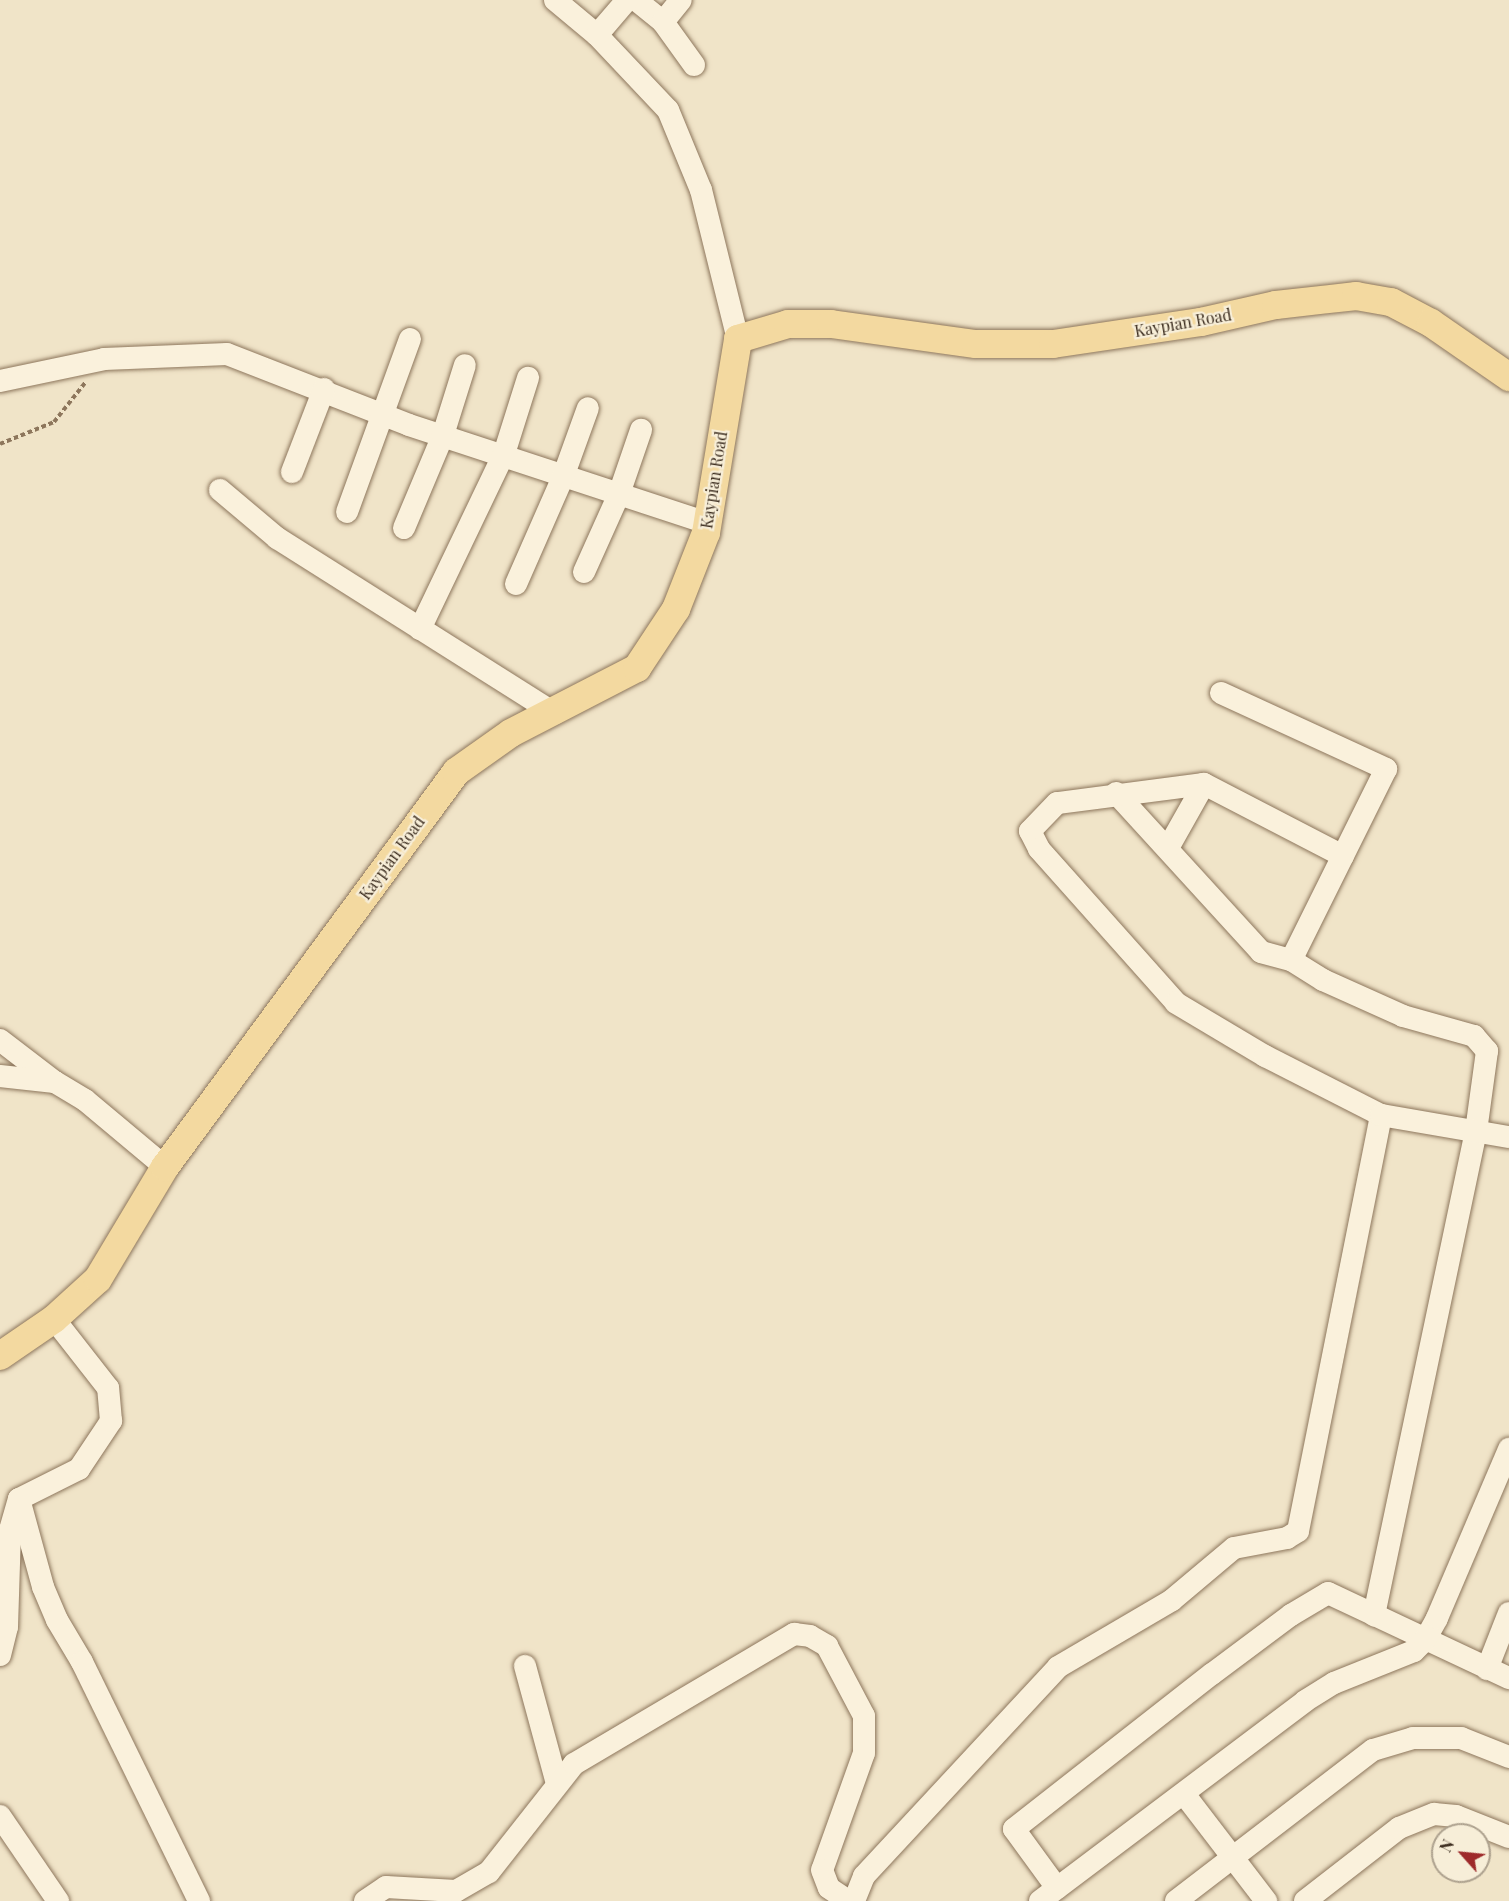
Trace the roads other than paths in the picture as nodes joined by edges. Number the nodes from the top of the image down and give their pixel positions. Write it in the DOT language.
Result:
graph roads {
  1 [pos="555,0"];
  2 [pos="627,0"];
  3 [pos="636,0"];
  4 [pos="681,0"];
  5 [pos="663,22"];
  6 [pos="597,35"];
  7 [pos="694,65"];
  8 [pos="410,339"];
  9 [pos="738,339"];
  10 [pos="465,365"];
  11 [pos="1509,377"];
  12 [pos="528,378"];
  13 [pos="0,381"];
  14 [pos="324,389"];
  15 [pos="588,408"];
  16 [pos="383,415"];
  17 [pos="641,430"];
  18 [pos="443,435"];
  19 [pos="504,454"];
  20 [pos="292,472"];
  21 [pos="563,477"];
  22 [pos="220,490"];
  23 [pos="619,494"];
  24 [pos="347,512"];
  25 [pos="707,524"];
  26 [pos="404,528"];
  27 [pos="584,572"];
  28 [pos="516,584"];
  29 [pos="420,629"];
  30 [pos="1221,693"];
  31 [pos="554,713"];
  32 [pos="1204,784"];
  33 [pos="1116,793"];
  34 [pos="1168,848"];
  35 [pos="1343,856"];
  36 [pos="1291,960"];
  37 [pos="0,1040"];
  38 [pos="0,1076"];
  39 [pos="55,1082"];
  40 [pos="1381,1116"];
  41 [pos="1476,1131"];
  42 [pos="1509,1137"];
  43 [pos="165,1167"];
  44 [pos="54,1319"];
  45 [pos="0,1356"];
  46 [pos="1509,1449"];
  47 [pos="19,1499"];
  48 [pos="1509,1613"];
  49 [pos="1374,1615"];
  50 [pos="1425,1640"];
  51 [pos="0,1655"];
  52 [pos="525,1666"];
  53 [pos="1487,1669"];
  54 [pos="1509,1677"];
  55 [pos="1509,1757"];
  56 [pos="557,1784"];
  57 [pos="1184,1794"];
  58 [pos="0,1816"];
  59 [pos="1509,1837"];
  60 [pos="1235,1857"];
  61 [pos="1049,1894"];
  62 [pos="58,1901"];
  63 [pos="200,1901"];
  64 [pos="365,1901"];
  65 [pos="848,1901"];
  66 [pos="854,1901"];
  67 [pos="1176,1901"];
  68 [pos="1266,1901"];
  69 [pos="1305,1901"];
  1 -- 6 [label="street"];
  2 -- 6 [label="street"];
  3 -- 5 [label="street"];
  4 -- 5 [label="street"];
  5 -- 7 [label="street"];
  6 -- 9 [label="street"];
  8 -- 16 [label="street"];
  9 -- 11 [label="main road, Kaypian Road"];
  9 -- 25 [label="main road, Kaypian Road"];
  10 -- 18 [label="street"];
  12 -- 19 [label="street"];
  13 -- 14 [label="street"];
  14 -- 16 [label="street"];
  14 -- 20 [label="street"];
  15 -- 21 [label="street"];
  16 -- 18 [label="street"];
  16 -- 24 [label="street"];
  17 -- 23 [label="street"];
  18 -- 19 [label="street"];
  18 -- 26 [label="street"];
  19 -- 21 [label="street"];
  19 -- 29 [label="street"];
  21 -- 23 [label="street"];
  21 -- 28 [label="street"];
  22 -- 29 [label="street"];
  23 -- 25 [label="street"];
  23 -- 27 [label="street"];
  25 -- 31 [label="main road, Kaypian Road"];
  29 -- 31 [label="street"];
  30 -- 35 [label="street"];
  31 -- 43 [label="main road, Kaypian Road"];
  32 -- 33 [label="street"];
  32 -- 34 [label="street"];
  32 -- 35 [label="street"];
  33 -- 34 [label="street"];
  33 -- 40 [label="street"];
  34 -- 36 [label="street"];
  35 -- 36 [label="street"];
  36 -- 41 [label="street"];
  37 -- 39 [label="street"];
  38 -- 39 [label="street"];
  39 -- 43 [label="street"];
  40 -- 41 [label="street"];
  40 -- 66 [label="street"];
  41 -- 42 [label="street"];
  41 -- 49 [label="street"];
  43 -- 44 [label="main road, Kaypian Road"];
  44 -- 45 [label="main road, Kaypian Road"];
  44 -- 47 [label="street"];
  46 -- 50 [label="street"];
  47 -- 51 [label="street"];
  47 -- 63 [label="street"];
  48 -- 53 [label="street"];
  49 -- 50 [label="street"];
  49 -- 61 [label="street"];
  50 -- 53 [label="street"];
  50 -- 57 [label="street"];
  52 -- 56 [label="street"];
  53 -- 54 [label="street"];
  55 -- 60 [label="street"];
  56 -- 64 [label="street"];
  56 -- 65 [label="street"];
  57 -- 60 [label="street"];
  57 -- 61 [label="street"];
  58 -- 62 [label="street"];
  59 -- 69 [label="street"];
  60 -- 67 [label="street"];
  60 -- 68 [label="street"];
}
